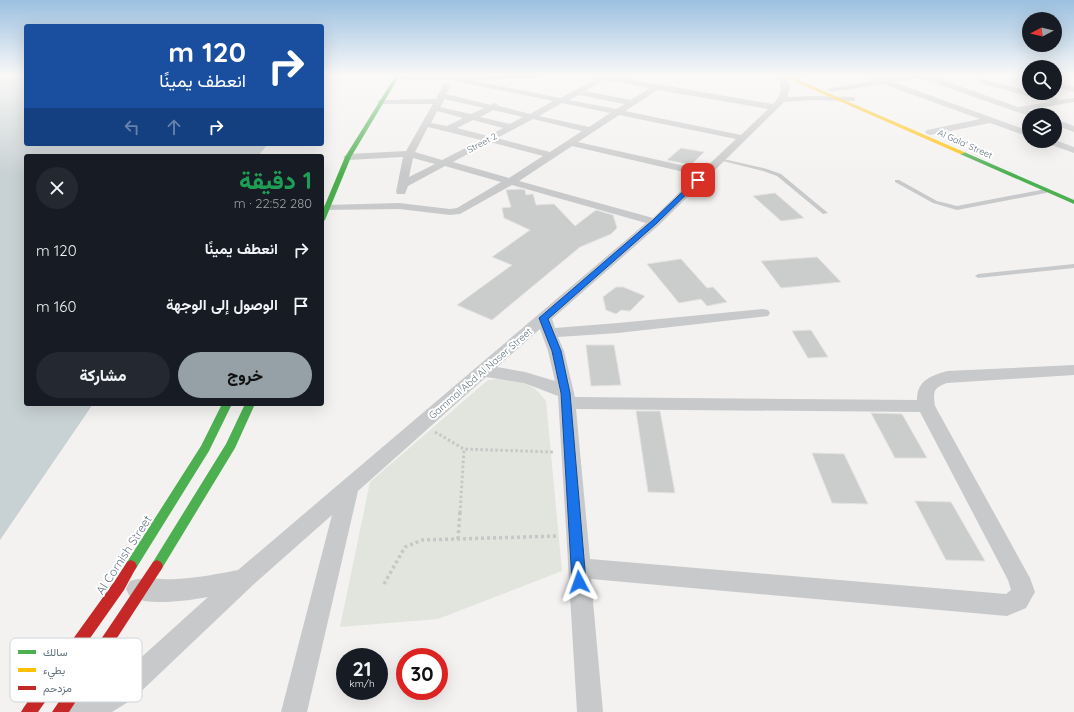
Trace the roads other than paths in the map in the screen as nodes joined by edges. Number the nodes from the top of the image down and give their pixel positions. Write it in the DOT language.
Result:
graph roads {
  1 [pos="371,108"];
  2 [pos="377,108"];
  3 [pos="435,108"];
  4 [pos="453,108"];
  5 [pos="490,108"];
  6 [pos="497,108"];
  7 [pos="546,108"];
  8 [pos="601,108"];
  9 [pos="624,108"];
  10 [pos="774,108"];
  11 [pos="864,108"];
  12 [pos="874,108"];
  13 [pos="959,108"];
  14 [pos="1012,108"];
  15 [pos="1017,110"];
  16 [pos="1022,110"];
  17 [pos="618,112"];
  18 [pos="997,115"];
  19 [pos="531,116"];
  20 [pos="472,117"];
  21 [pos="425,124"];
  22 [pos="1062,124"];
  23 [pos="511,127"];
  24 [pos="1072,127"];
  25 [pos="449,128"];
  26 [pos="590,130"];
  27 [pos="1022,130"];
  28 [pos="930,132"];
  29 [pos="351,134"];
  30 [pos="743,138"];
  31 [pos="489,139"];
  32 [pos="570,143"];
  33 [pos="1062,146"];
  34 [pos="1074,150"];
  35 [pos="409,154"];
  36 [pos="551,155"];
  37 [pos="348,157"];
  38 [pos="721,159"];
  39 [pos="444,163"];
  40 [pos="705,174"];
  41 [pos="511,181"];
  42 [pos="897,181"];
  43 [pos="402,185"];
  44 [pos="1046,191"];
  45 [pos="1074,193"];
  46 [pos="1074,202"];
  47 [pos="399,206"];
  48 [pos="326,208"];
  49 [pos="825,213"];
  50 [pos="324,214"];
  51 [pos="655,222"];
  52 [pos="1074,266"];
  53 [pos="978,276"];
  54 [pos="763,313"];
  55 [pos="546,326"];
  56 [pos="1074,370"];
  57 [pos="483,371"];
  58 [pos="566,398"];
  59 [pos="226,406"];
  60 [pos="249,406"];
  61 [pos="926,406"];
  62 [pos="349,487"];
  63 [pos="578,568"];
  64 [pos="245,578"];
  65 [pos="119,586"];
  66 [pos="143,589"];
  67 [pos="88,638"];
  68 [pos="104,638"];
  69 [pos="142,673"];
  70 [pos="52,702"];
  71 [pos="103,702"];
  72 [pos="46,710"];
  73 [pos="70,712"];
  74 [pos="294,712"];
  75 [pos="590,712"];
  1 -- 29 [label="street"];
  2 -- 37 [label="street"];
  3 -- 21 [label="street"];
  4 -- 20 [label="street"];
  5 -- 20 [label="street"];
  6 -- 19 [label="street"];
  7 -- 19 [label="street, Street 2"];
  8 -- 17 [label="street"];
  9 -- 17 [label="street"];
  10 -- 30 [label="street, Gammal Abd Al Naser Street"];
  11 -- 44 [label="street, Al Gala' Street"];
  12 -- 28 [label="street, Al Gala' Street"];
  13 -- 18 [label="street"];
  14 -- 15 [label="street"];
  15 -- 16 [label="street"];
  15 -- 18 [label="street"];
  17 -- 26 [label="street"];
  17 -- 30 [label="street"];
  18 -- 27 [label="street"];
  18 -- 28 [label="street"];
  19 -- 23 [label="street, Street 2"];
  19 -- 26 [label="street"];
  20 -- 23 [label="street"];
  20 -- 25 [label="street"];
  21 -- 25 [label="street"];
  21 -- 35 [label="street"];
  22 -- 24 [label="street"];
  23 -- 31 [label="street, Street 2"];
  25 -- 31 [label="street"];
  26 -- 32 [label="street"];
  28 -- 45 [label="street, Al Gala' Street"];
  30 -- 38 [label="street, Gammal Abd Al Naser Street"];
  31 -- 36 [label="street"];
  31 -- 39 [label="street, Street 2"];
  32 -- 36 [label="street"];
  32 -- 40 [label="street"];
  33 -- 34 [label="street"];
  35 -- 37 [label="street"];
  35 -- 39 [label="street"];
  35 -- 43 [label="street"];
  36 -- 41 [label="street"];
  37 -- 48 [label="street"];
  38 -- 40 [label="street, Gammal Abd Al Naser Street"];
  38 -- 49 [label="lane"];
  39 -- 41 [label="street"];
  39 -- 43 [label="street, Street 2"];
  40 -- 51 [label="street, Gammal Abd Al Naser Street"];
  41 -- 47 [label="street"];
  41 -- 51 [label="street"];
  42 -- 44 [label="lane"];
  43 -- 47 [label="street"];
  44 -- 46 [label="street, Al Gala' Street"];
  47 -- 48 [label="street"];
  48 -- 50 [label="street"];
  51 -- 55 [label="street, Gammal Abd Al Naser Street"];
  52 -- 53 [label="lane"];
  54 -- 55 [label="street"];
  55 -- 57 [label="street, Gammal Abd Al Naser Street"];
  55 -- 58 [label="street"];
  56 -- 61 [label="street"];
  57 -- 58 [label="street"];
  57 -- 62 [label="street, Gammal Abd Al Naser Street"];
  58 -- 61 [label="street"];
  58 -- 63 [label="street"];
  59 -- 65 [label="street, Al Cornish Street"];
  60 -- 66 [label="street, Al Cornish Street"];
  61 -- 63 [label="street"];
  62 -- 64 [label="street, Gammal Abd Al Naser Street"];
  62 -- 74 [label="street"];
  63 -- 75 [label="street"];
  64 -- 66 [label="street, Gammal Abd Al Naser Street"];
  64 -- 69 [label="street, Gammal Abd Al Naser Street"];
  65 -- 66 [label="street, Gammal Abd Al Naser Street"];
  65 -- 67 [label="street, Al Cornish Street"];
  66 -- 68 [label="street, Al Cornish Street"];
  70 -- 72 [label="street, Al Cornish Street"];
  71 -- 73 [label="street, Gammal Abd Al Naser Street"];
}
